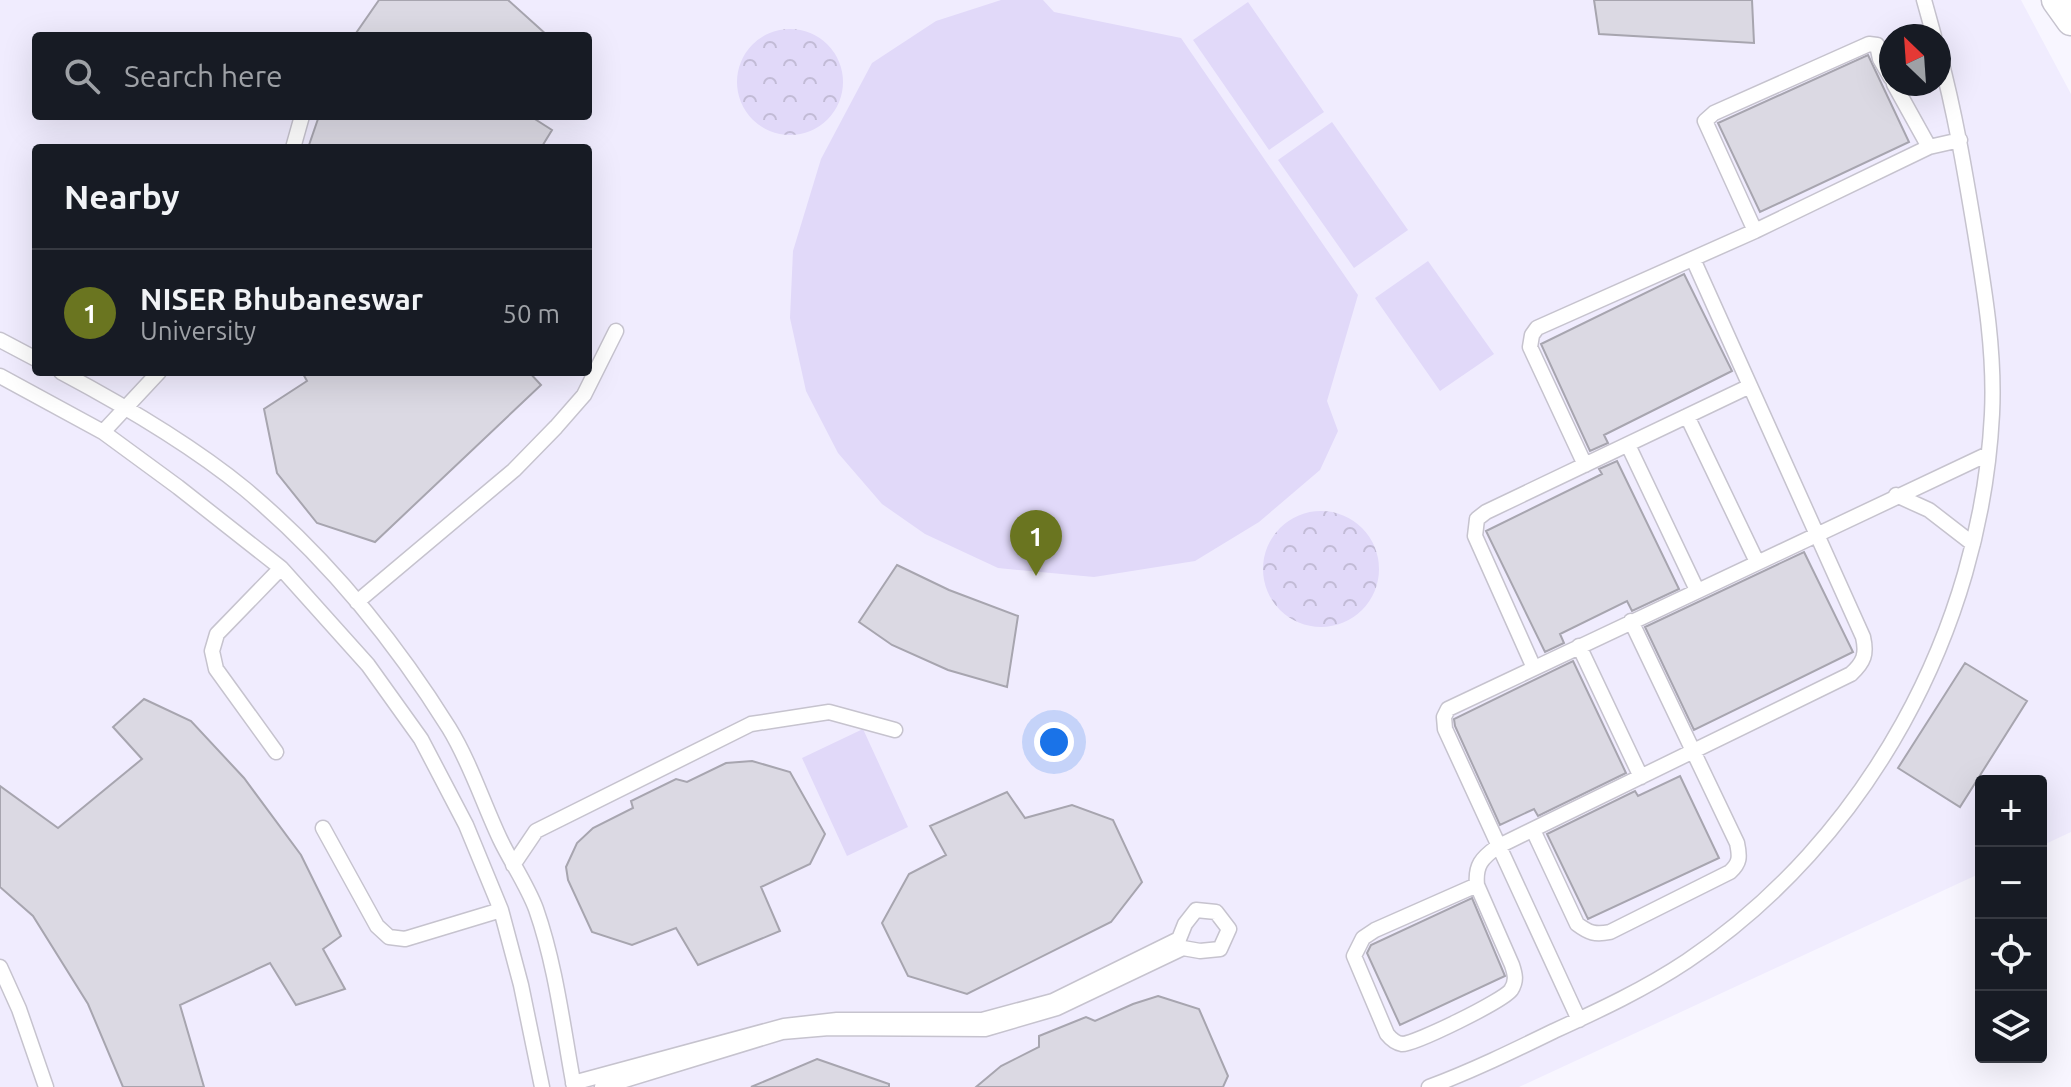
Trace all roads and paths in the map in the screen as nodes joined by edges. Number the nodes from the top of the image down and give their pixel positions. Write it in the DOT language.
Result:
graph roads {
  1 [pos="2056,0"];
  2 [pos="1921,3"];
  3 [pos="2071,21"];
  4 [pos="1929,24"];
  5 [pos="1879,54"];
  6 [pos="1901,96"];
  7 [pos="1949,96"];
  8 [pos="301,120"];
  9 [pos="1960,140"];
  10 [pos="294,144"];
  11 [pos="1929,147"];
  12 [pos="1755,231"];
  13 [pos="1693,259"];
  14 [pos="616,331"];
  15 [pos="0,340"];
  16 [pos="32,357"];
  17 [pos="0,376"];
  18 [pos="69,376"];
  19 [pos="155,376"];
  20 [pos="1750,386"];
  21 [pos="127,407"];
  22 [pos="1687,416"];
  23 [pos="103,432"];
  24 [pos="1628,445"];
  25 [pos="1988,454"];
  26 [pos="1585,465"];
  27 [pos="1896,495"];
  28 [pos="1818,532"];
  29 [pos="1973,544"];
  30 [pos="1757,562"];
  31 [pos="281,568"];
  32 [pos="1697,590"];
  33 [pos="357,602"];
  34 [pos="1631,621"];
  35 [pos="1579,646"];
  36 [pos="1534,668"];
  37 [pos="895,730"];
  38 [pos="276,752"];
  39 [pos="1694,752"];
  40 [pos="1641,777"];
  41 [pos="323,828"];
  42 [pos="1533,830"];
  43 [pos="1497,847"];
  44 [pos="513,865"];
  45 [pos="1477,885"];
  46 [pos="501,910"];
  47 [pos="0,967"];
  48 [pos="1579,1020"];
  49 [pos="574,1085"];
  50 [pos="46,1087"];
  51 [pos="542,1087"];
  52 [pos="602,1087"];
  53 [pos="1429,1087"];
  1 -- 3 [label="street"];
  2 -- 4 [label="lane"];
  5 -- 12 [label="lane"];
  6 -- 11 [label="lane"];
  7 -- 9 [label="lane"];
  8 -- 10 [label="lane"];
  9 -- 11 [label="lane"];
  9 -- 25 [label="lane"];
  11 -- 12 [label="lane"];
  12 -- 13 [label="lane"];
  13 -- 20 [label="lane"];
  13 -- 26 [label="lane"];
  14 -- 33 [label="lane"];
  15 -- 16 [label="lane"];
  17 -- 23 [label="lane"];
  18 -- 21 [label="lane"];
  19 -- 21 [label="lane"];
  20 -- 22 [label="lane"];
  20 -- 28 [label="lane"];
  21 -- 23 [label="lane"];
  21 -- 33 [label="lane"];
  22 -- 24 [label="lane"];
  22 -- 30 [label="lane"];
  23 -- 31 [label="lane"];
  24 -- 26 [label="lane"];
  24 -- 32 [label="lane"];
  25 -- 27 [label="lane"];
  25 -- 29 [label="lane"];
  26 -- 36 [label="lane"];
  27 -- 28 [label="lane"];
  27 -- 29 [label="lane"];
  28 -- 30 [label="lane"];
  28 -- 39 [label="lane"];
  29 -- 48 [label="lane"];
  30 -- 32 [label="lane"];
  31 -- 38 [label="lane"];
  31 -- 46 [label="lane"];
  32 -- 34 [label="lane"];
  33 -- 44 [label="lane"];
  34 -- 35 [label="lane"];
  34 -- 39 [label="lane"];
  35 -- 36 [label="lane"];
  35 -- 40 [label="lane"];
  36 -- 43 [label="lane"];
  37 -- 44 [label="lane"];
  39 -- 40 [label="lane"];
  39 -- 42 [label="lane"];
  40 -- 42 [label="lane"];
  41 -- 46 [label="lane"];
  42 -- 43 [label="lane"];
  43 -- 45 [label="lane"];
  43 -- 48 [label="lane"];
  44 -- 49 [label="lane"];
  45 -- 45 [label="lane"];
  46 -- 51 [label="lane"];
  47 -- 50 [label="lane"];
  48 -- 53 [label="lane"];
  49 -- 52 [label="lane"];
}
